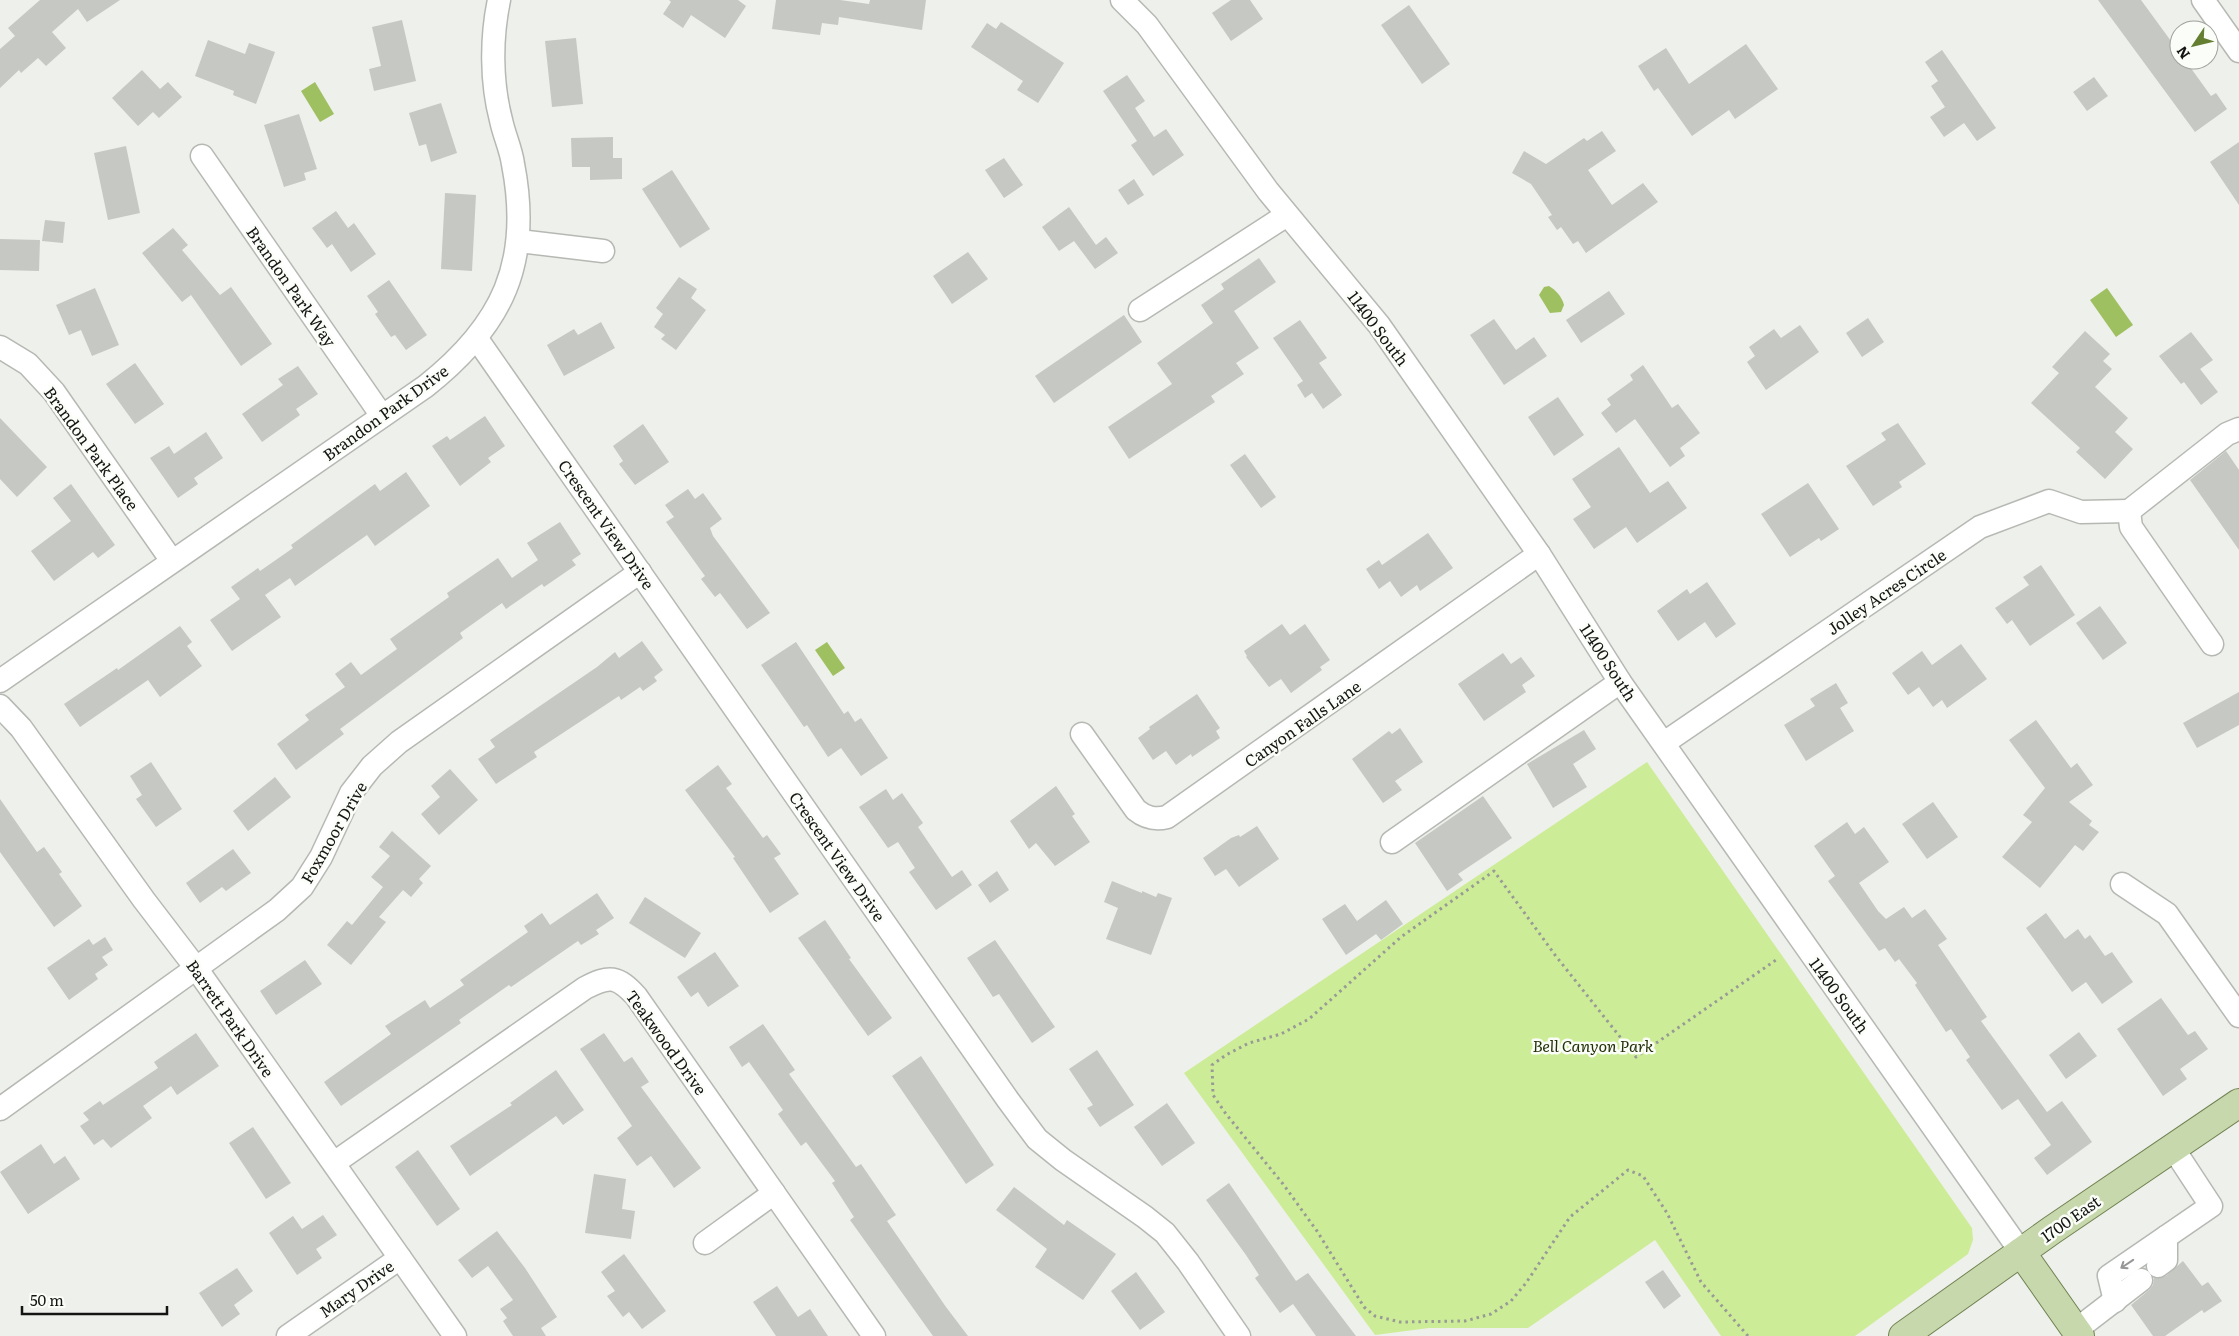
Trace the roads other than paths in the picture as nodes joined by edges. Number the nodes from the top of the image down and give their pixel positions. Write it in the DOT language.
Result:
graph roads {
  1 [pos="499,0"];
  2 [pos="1122,0"];
  3 [pos="2203,0"];
  4 [pos="2239,51"];
  5 [pos="202,156"];
  6 [pos="1287,215"];
  7 [pos="519,241"];
  8 [pos="602,251"];
  9 [pos="1140,310"];
  10 [pos="477,339"];
  11 [pos="0,346"];
  12 [pos="382,416"];
  13 [pos="2239,429"];
  14 [pos="2129,511"];
  15 [pos="1539,554"];
  16 [pos="172,561"];
  17 [pos="640,572"];
  18 [pos="2212,644"];
  19 [pos="0,681"];
  20 [pos="1620,682"];
  21 [pos="0,706"];
  22 [pos="1082,734"];
  23 [pos="1664,743"];
  24 [pos="1392,842"];
  25 [pos="2122,884"];
  26 [pos="196,968"];
  27 [pos="2239,1016"];
  28 [pos="2239,1102"];
  29 [pos="0,1109"];
  30 [pos="2174,1148"];
  31 [pos="334,1162"];
  32 [pos="774,1193"];
  33 [pos="2166,1237"];
  34 [pos="706,1243"];
  35 [pos="2021,1252"];
  36 [pos="400,1258"];
  37 [pos="2115,1301"];
  38 [pos="2078,1333"];
  39 [pos="288,1336"];
  40 [pos="455,1336"];
  41 [pos="874,1336"];
  42 [pos="1239,1336"];
  43 [pos="1903,1336"];
  1 -- 7 [label="street, Brandon Park Drive"];
  2 -- 6 [label="street, 11400 South"];
  3 -- 4 [label="street"];
  5 -- 12 [label="street, Brandon Park Way"];
  6 -- 9 [label="street"];
  6 -- 15 [label="street, 11400 South"];
  7 -- 8 [label="street"];
  7 -- 10 [label="street, Brandon Park Drive"];
  10 -- 12 [label="street, Brandon Park Drive"];
  10 -- 17 [label="street, Crescent View Drive"];
  11 -- 16 [label="street, Brandon Park Place"];
  12 -- 16 [label="street, Brandon Park Drive"];
  13 -- 14 [label="street"];
  14 -- 18 [label="street"];
  14 -- 23 [label="street, Jolley Acres Circle"];
  15 -- 20 [label="street, 11400 South"];
  15 -- 22 [label="street, Canyon Falls Lane"];
  16 -- 19 [label="street, Brandon Park Drive"];
  17 -- 26 [label="street, Foxmoor Drive"];
  17 -- 42 [label="street, Crescent View Drive"];
  20 -- 23 [label="street, 11400 South"];
  20 -- 24 [label="street"];
  21 -- 26 [label="street, Barrett Park Drive"];
  23 -- 35 [label="street, 11400 South"];
  25 -- 27 [label="street"];
  26 -- 29 [label="street, Foxmoor Drive"];
  26 -- 31 [label="street, Barrett Park Drive"];
  28 -- 30 [label="main road, 1700 East"];
  30 -- 33 [label="street"];
  30 -- 35 [label="main road, 1700 East"];
  31 -- 32 [label="street, Teakwood Drive"];
  31 -- 36 [label="street, Barrett Park Drive"];
  32 -- 34 [label="street"];
  32 -- 41 [label="street, Teakwood Drive"];
  33 -- 37 [label="street"];
  33 -- 37 [label="street, one-way"];
  35 -- 38 [label="main road, 11400 South"];
  35 -- 43 [label="main road, 1700 East"];
  36 -- 39 [label="street, Mary Drive"];
  36 -- 40 [label="street, Barrett Park Drive"];
  37 -- 38 [label="street"];
}
